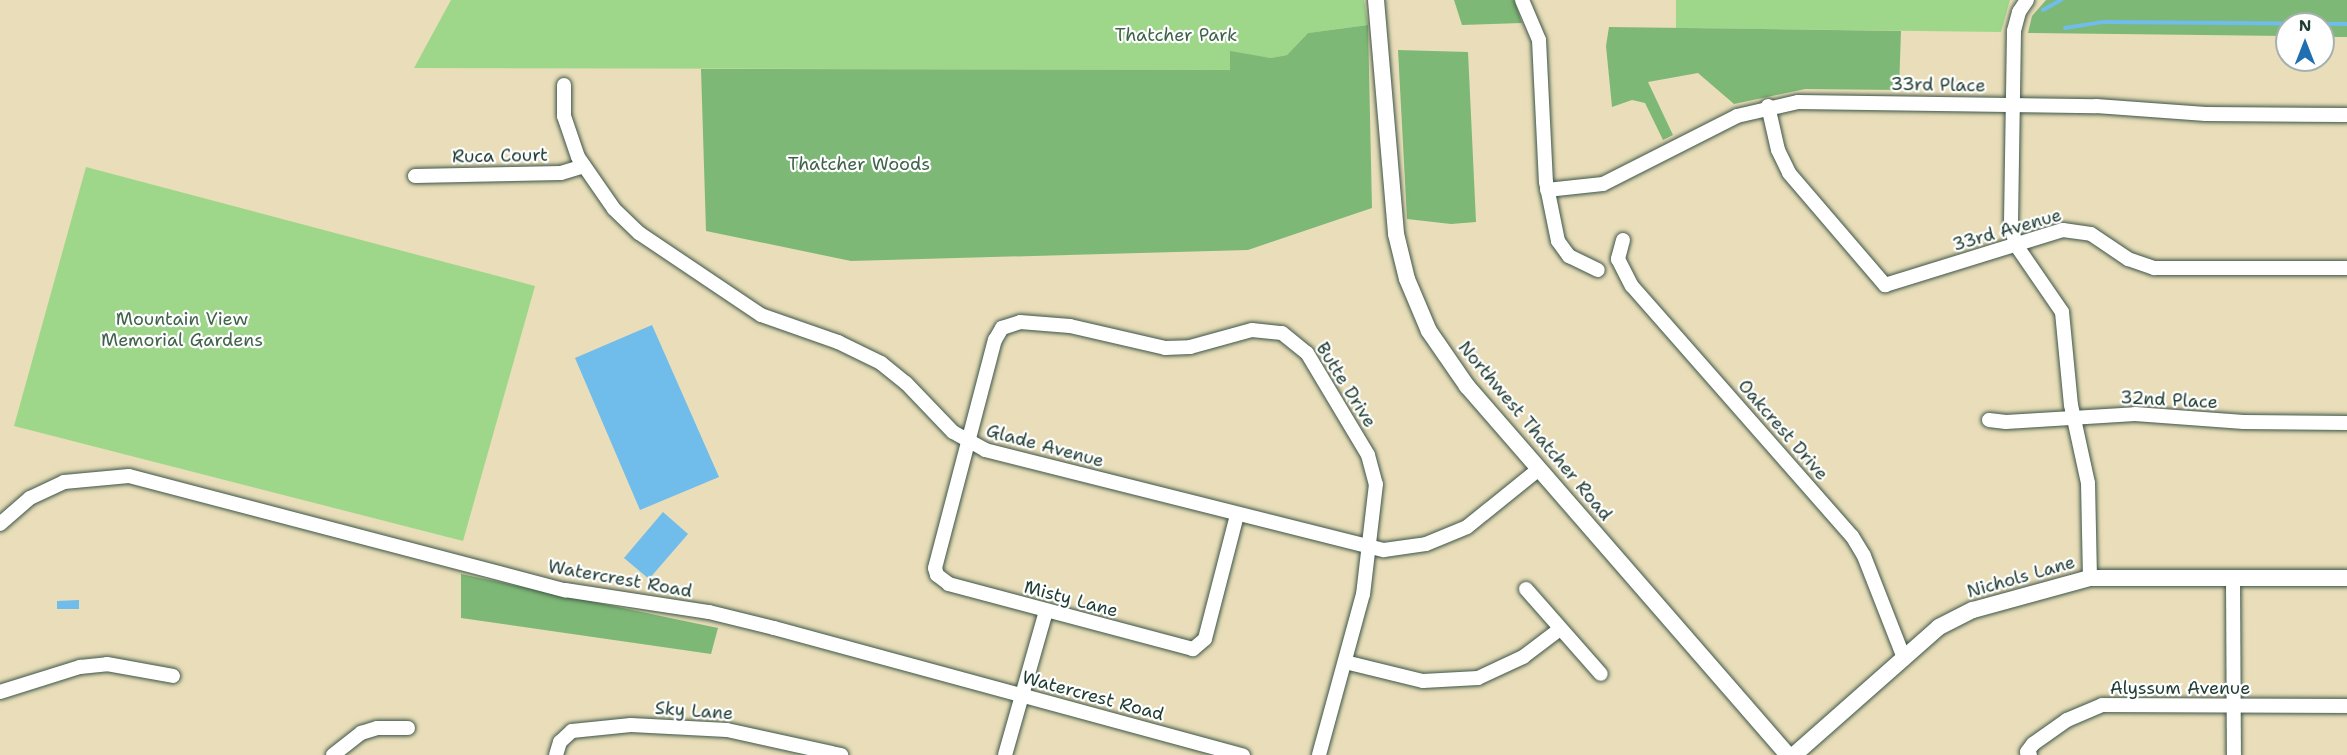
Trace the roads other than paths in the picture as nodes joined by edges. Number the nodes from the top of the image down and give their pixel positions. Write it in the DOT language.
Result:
graph roads {
  1 [pos="1376,0"];
  2 [pos="1522,0"];
  3 [pos="2028,0"];
  4 [pos="564,85"];
  5 [pos="2013,105"];
  6 [pos="1768,106"];
  7 [pos="2347,115"];
  8 [pos="584,166"];
  9 [pos="415,176"];
  10 [pos="1547,190"];
  11 [pos="1623,240"];
  12 [pos="2016,245"];
  13 [pos="2347,268"];
  14 [pos="1598,270"];
  15 [pos="2073,417"];
  16 [pos="1989,420"];
  17 [pos="2347,423"];
  18 [pos="968,442"];
  19 [pos="1539,469"];
  20 [pos="1237,515"];
  21 [pos="0,524"];
  22 [pos="1370,549"];
  23 [pos="2090,578"];
  24 [pos="2233,578"];
  25 [pos="2347,578"];
  26 [pos="1526,589"];
  27 [pos="1046,611"];
  28 [pos="1560,629"];
  29 [pos="1904,658"];
  30 [pos="1345,662"];
  31 [pos="1601,674"];
  32 [pos="173,676"];
  33 [pos="0,692"];
  34 [pos="1020,695"];
  35 [pos="2233,706"];
  36 [pos="2347,706"];
  37 [pos="408,729"];
  38 [pos="2029,753"];
  39 [pos="333,755"];
  40 [pos="556,755"];
  41 [pos="841,755"];
  42 [pos="1005,755"];
  43 [pos="1243,755"];
  44 [pos="1319,755"];
  45 [pos="1788,755"];
  46 [pos="1794,755"];
  47 [pos="2234,755"];
  1 -- 19 [label="street, Northwest Thatcher Road"];
  2 -- 10 [label="street"];
  3 -- 5 [label="street"];
  4 -- 8 [label="street, Glade Avenue"];
  5 -- 6 [label="street, 33rd Place"];
  5 -- 7 [label="street, 33rd Place"];
  5 -- 12 [label="street"];
  6 -- 10 [label="street, 33rd Place"];
  6 -- 12 [label="street, 33rd Avenue"];
  8 -- 9 [label="street, Ruca Court"];
  8 -- 18 [label="street, Glade Avenue"];
  10 -- 14 [label="street"];
  11 -- 29 [label="street, Oakcrest Drive"];
  12 -- 13 [label="street, 33rd Avenue"];
  12 -- 15 [label="street"];
  15 -- 16 [label="street, 32nd Place"];
  15 -- 17 [label="street, 32nd Place"];
  15 -- 23 [label="street"];
  18 -- 20 [label="street, Glade Avenue"];
  18 -- 22 [label="street, Butte Drive"];
  18 -- 27 [label="street, Misty Lane"];
  19 -- 22 [label="street, Glade Avenue"];
  19 -- 45 [label="street, Northwest Thatcher Road"];
  20 -- 22 [label="street, Glade Avenue"];
  20 -- 27 [label="street, Misty Lane"];
  21 -- 34 [label="street, Watercrest Road"];
  22 -- 30 [label="street, Butte Drive"];
  23 -- 24 [label="street, Nichols Lane"];
  23 -- 29 [label="street, Nichols Lane"];
  24 -- 25 [label="street, Nichols Lane"];
  24 -- 35 [label="street"];
  26 -- 28 [label="street"];
  27 -- 34 [label="street"];
  28 -- 30 [label="street"];
  28 -- 31 [label="street"];
  29 -- 46 [label="street, Nichols Lane"];
  30 -- 44 [label="street, Butte Drive"];
  32 -- 33 [label="street"];
  34 -- 42 [label="street"];
  34 -- 43 [label="street, Watercrest Road"];
  35 -- 36 [label="street, Alyssum Avenue"];
  35 -- 38 [label="street, Alyssum Avenue"];
  35 -- 47 [label="street"];
  37 -- 39 [label="street"];
  40 -- 41 [label="street, Sky Lane"];
}
